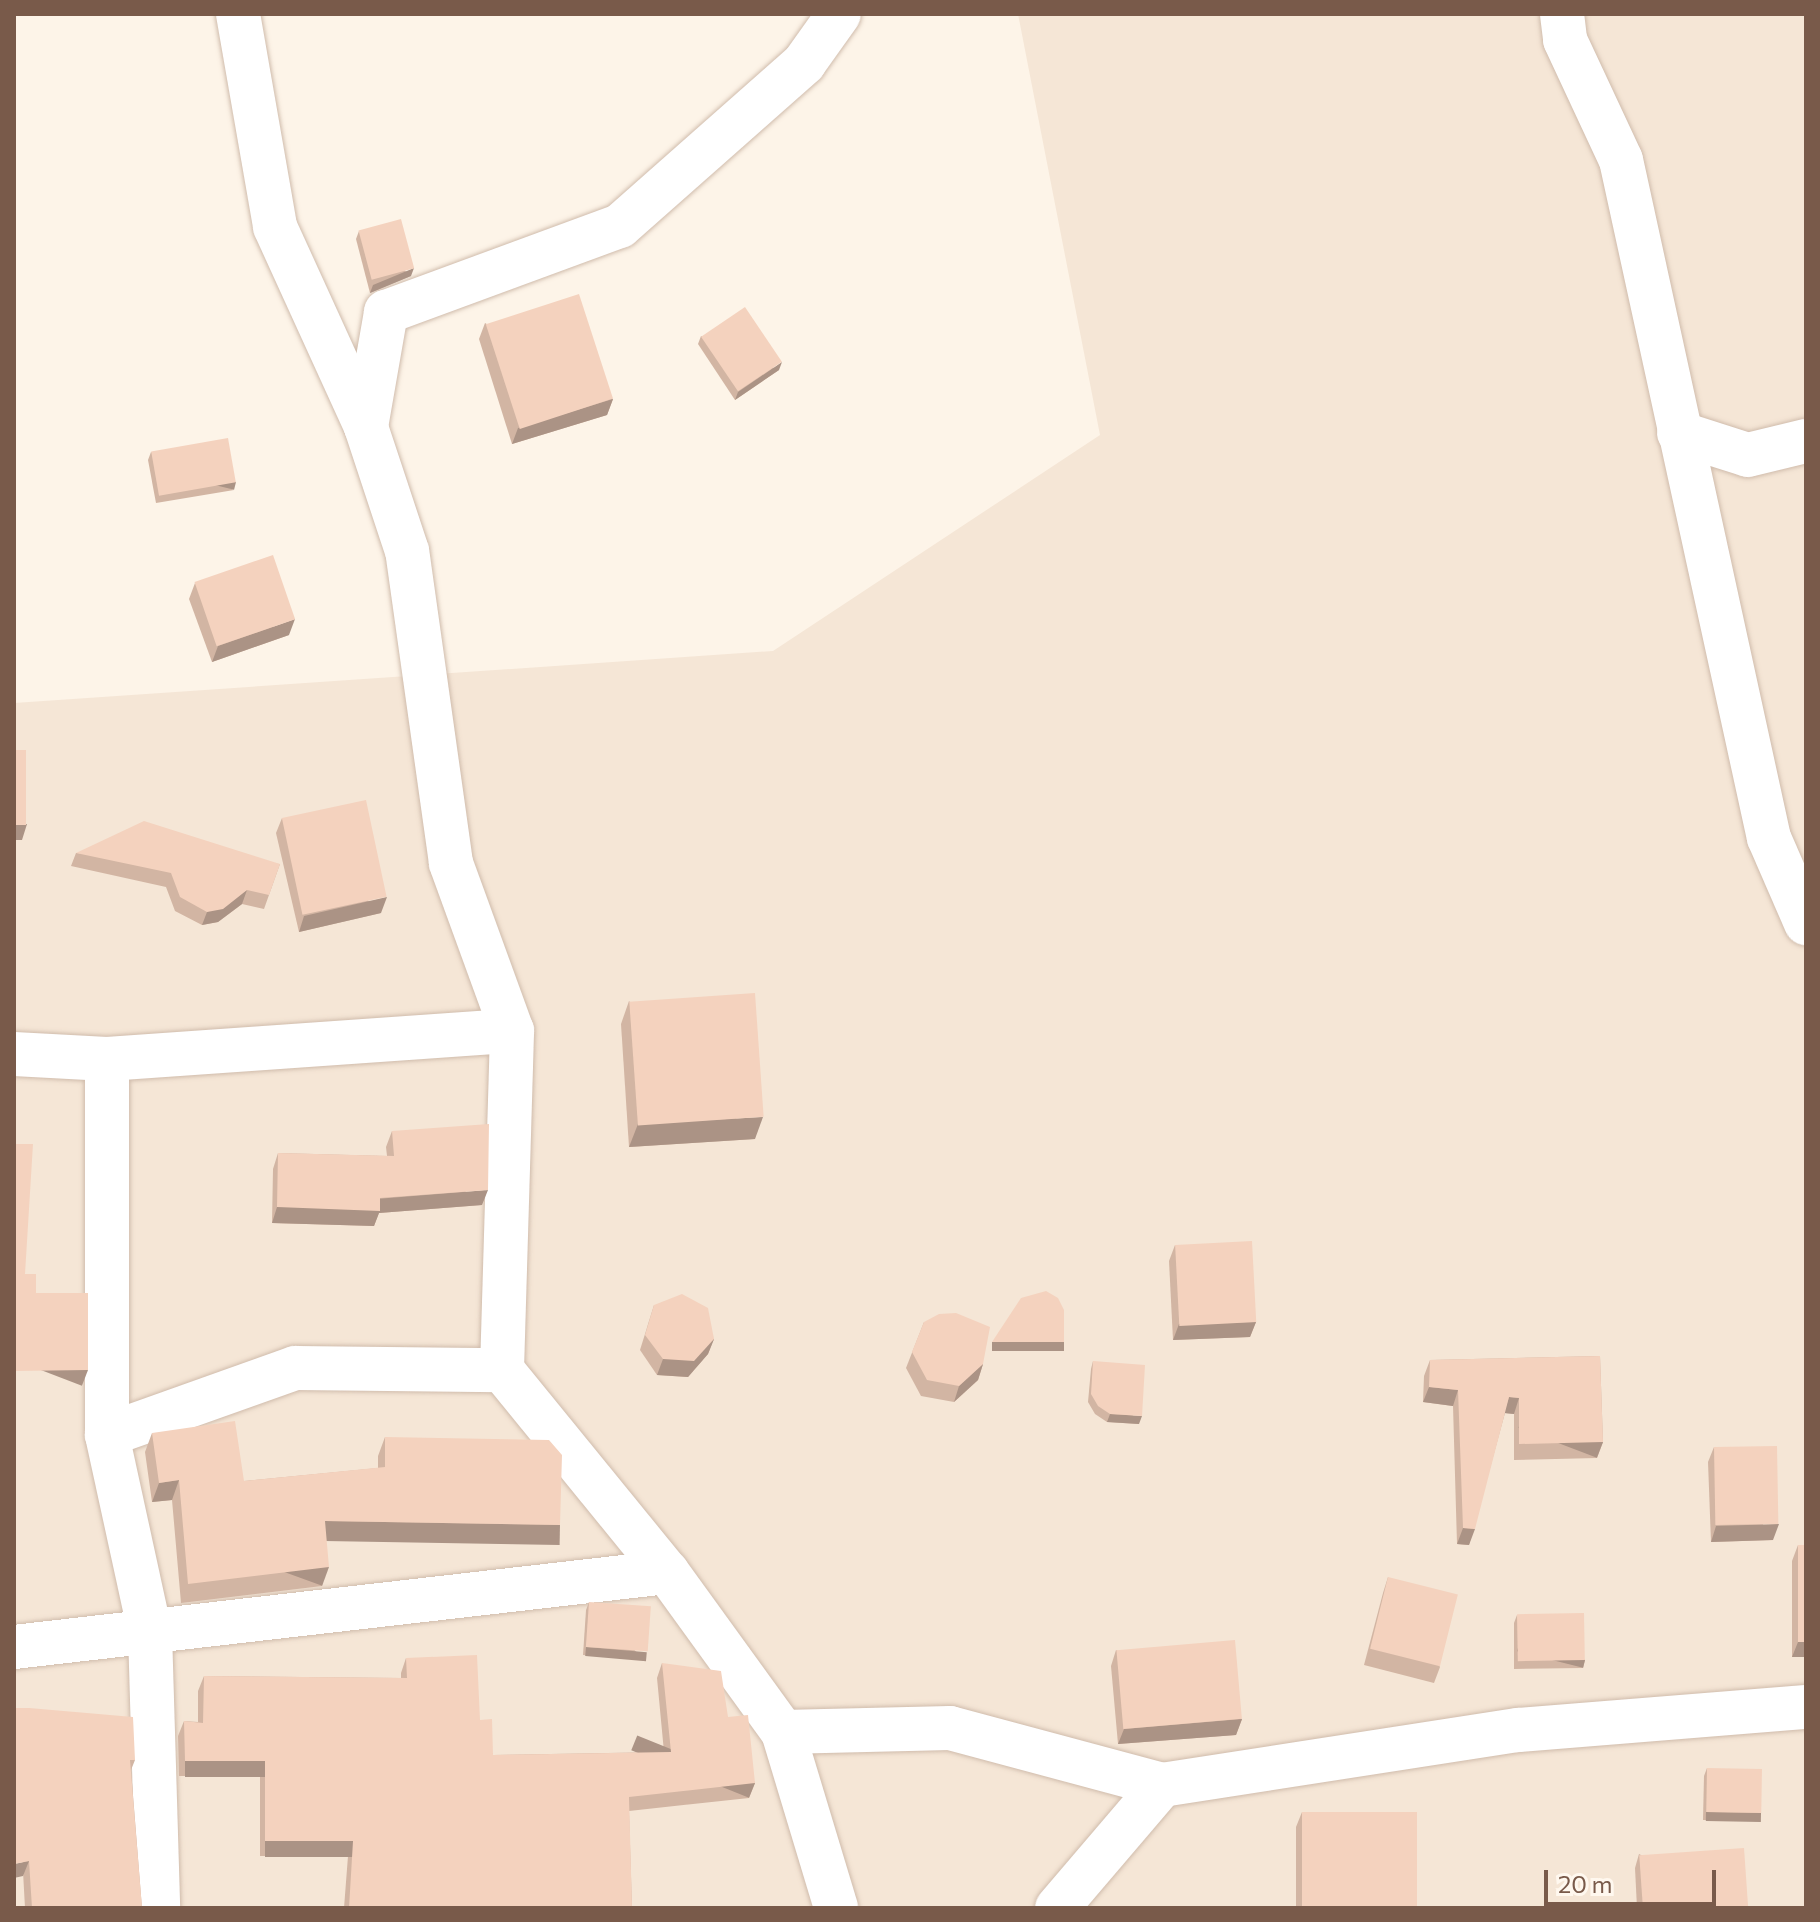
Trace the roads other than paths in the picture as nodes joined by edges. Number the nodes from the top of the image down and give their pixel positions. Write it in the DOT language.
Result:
graph roads {
  1 [pos="238,14"];
  2 [pos="839,14"];
  3 [pos="1562,14"];
  4 [pos="366,427"];
  5 [pos="1679,433"];
  6 [pos="1806,441"];
  7 [pos="1806,923"];
  8 [pos="512,1031"];
  9 [pos="14,1054"];
  10 [pos="107,1059"];
  11 [pos="502,1370"];
  12 [pos="107,1435"];
  13 [pos="667,1572"];
  14 [pos="150,1632"];
  15 [pos="14,1647"];
  16 [pos="1806,1707"];
  17 [pos="783,1732"];
  18 [pos="1162,1785"];
  19 [pos="158,1908"];
  20 [pos="836,1908"];
  21 [pos="1057,1908"];
  1 -- 4 [label="street"];
  2 -- 4 [label="street"];
  3 -- 5 [label="street"];
  4 -- 8 [label="street"];
  5 -- 6 [label="street"];
  5 -- 7 [label="street"];
  8 -- 10 [label="street"];
  8 -- 11 [label="street"];
  9 -- 10 [label="street"];
  10 -- 12 [label="street"];
  11 -- 12 [label="street"];
  11 -- 13 [label="street"];
  12 -- 14 [label="street"];
  13 -- 14 [label="street"];
  13 -- 17 [label="street"];
  14 -- 15 [label="street"];
  14 -- 19 [label="street"];
  16 -- 18 [label="street"];
  17 -- 18 [label="street"];
  17 -- 20 [label="street"];
  18 -- 21 [label="street"];
}
